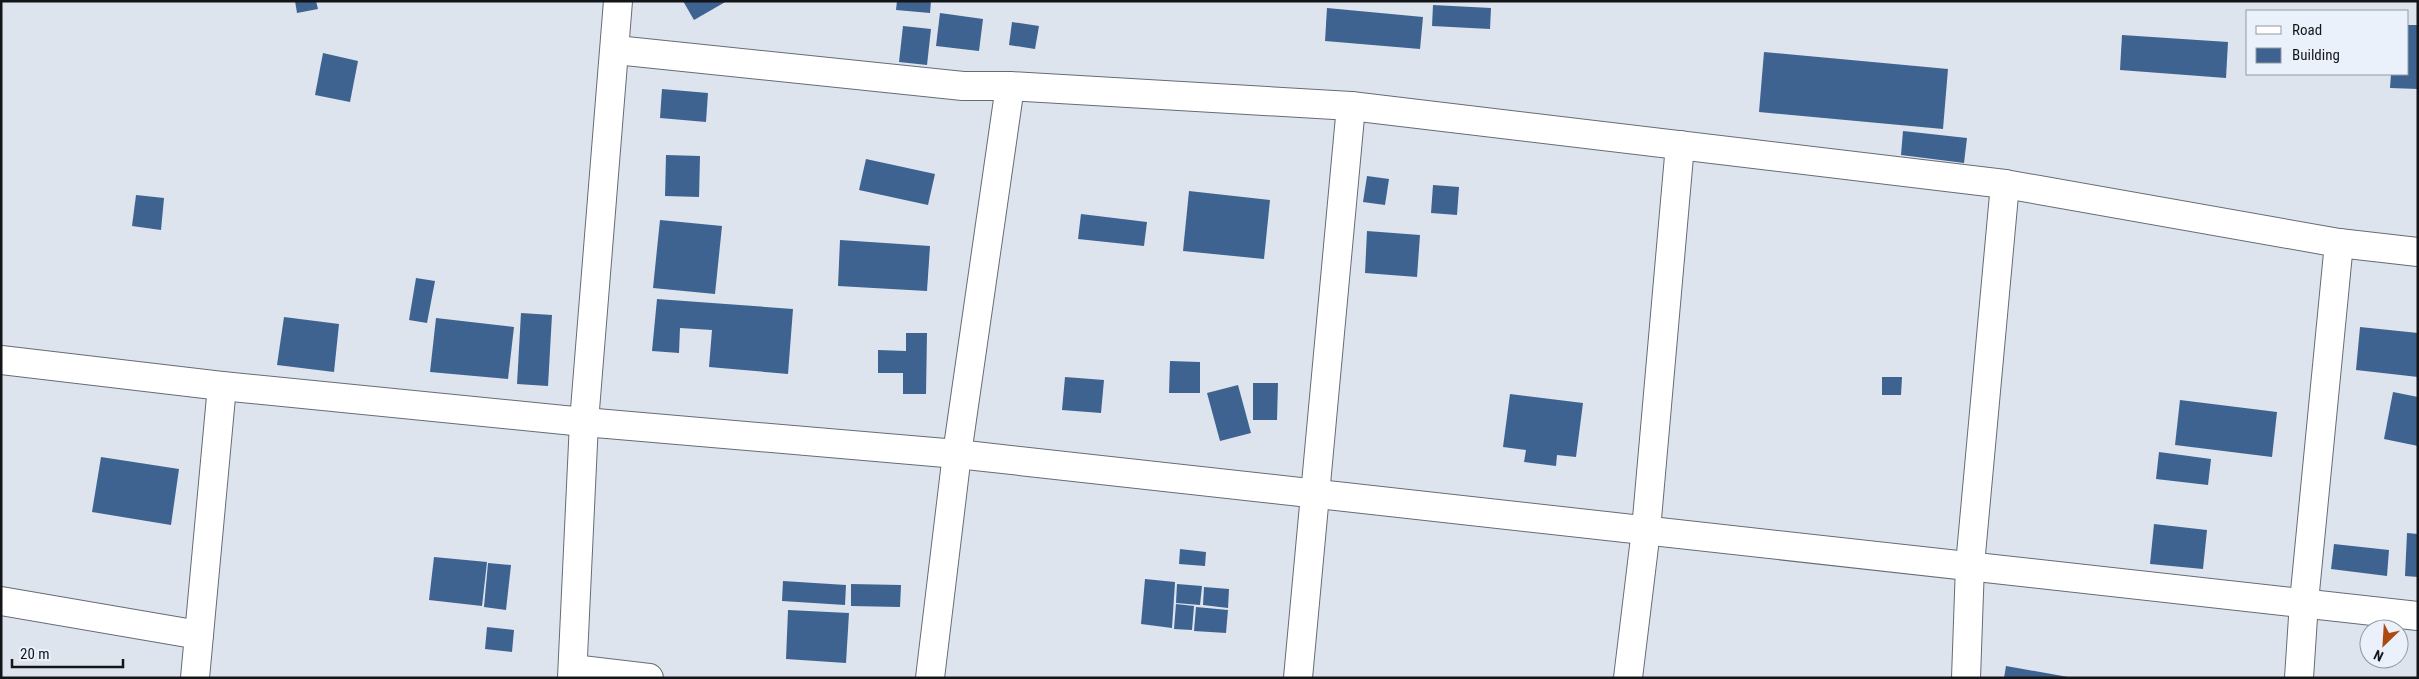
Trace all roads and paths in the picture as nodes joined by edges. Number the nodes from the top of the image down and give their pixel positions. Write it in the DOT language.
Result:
graph roads {
  1 [pos="618,1"];
  2 [pos="616,50"];
  3 [pos="1010,86"];
  4 [pos="1351,106"];
  5 [pos="1680,145"];
  6 [pos="2005,184"];
  7 [pos="2339,243"];
  8 [pos="2418,252"];
  9 [pos="1,360"];
  10 [pos="222,386"];
  11 [pos="584,422"];
  12 [pos="957,454"];
  13 [pos="1314,493"];
  14 [pos="1646,530"];
  15 [pos="1970,565"];
  16 [pos="1,601"];
  17 [pos="2304,602"];
  18 [pos="2418,616"];
  19 [pos="199,635"];
  20 [pos="573,674"];
  21 [pos="195,678"];
  22 [pos="649,678"];
  23 [pos="930,678"];
  24 [pos="1298,678"];
  25 [pos="1628,678"];
  26 [pos="1966,678"];
  27 [pos="2299,678"];
  1 -- 2 [label="street"];
  2 -- 3 [label="street"];
  2 -- 11 [label="street"];
  3 -- 4 [label="street"];
  3 -- 12 [label="street"];
  4 -- 5 [label="street"];
  4 -- 13 [label="street"];
  5 -- 6 [label="street"];
  5 -- 14 [label="street"];
  6 -- 7 [label="street"];
  6 -- 15 [label="street"];
  7 -- 8 [label="street"];
  7 -- 17 [label="street"];
  9 -- 10 [label="street"];
  10 -- 11 [label="street"];
  10 -- 19 [label="street"];
  11 -- 12 [label="street"];
  11 -- 20 [label="street"];
  12 -- 13 [label="street"];
  12 -- 23 [label="street"];
  13 -- 14 [label="street"];
  13 -- 24 [label="street"];
  14 -- 15 [label="street"];
  14 -- 25 [label="street"];
  15 -- 17 [label="street"];
  15 -- 26 [label="street"];
  16 -- 19 [label="street"];
  17 -- 18 [label="street"];
  17 -- 27 [label="street"];
  19 -- 21 [label="street"];
  20 -- 22 [label="street"];
}
